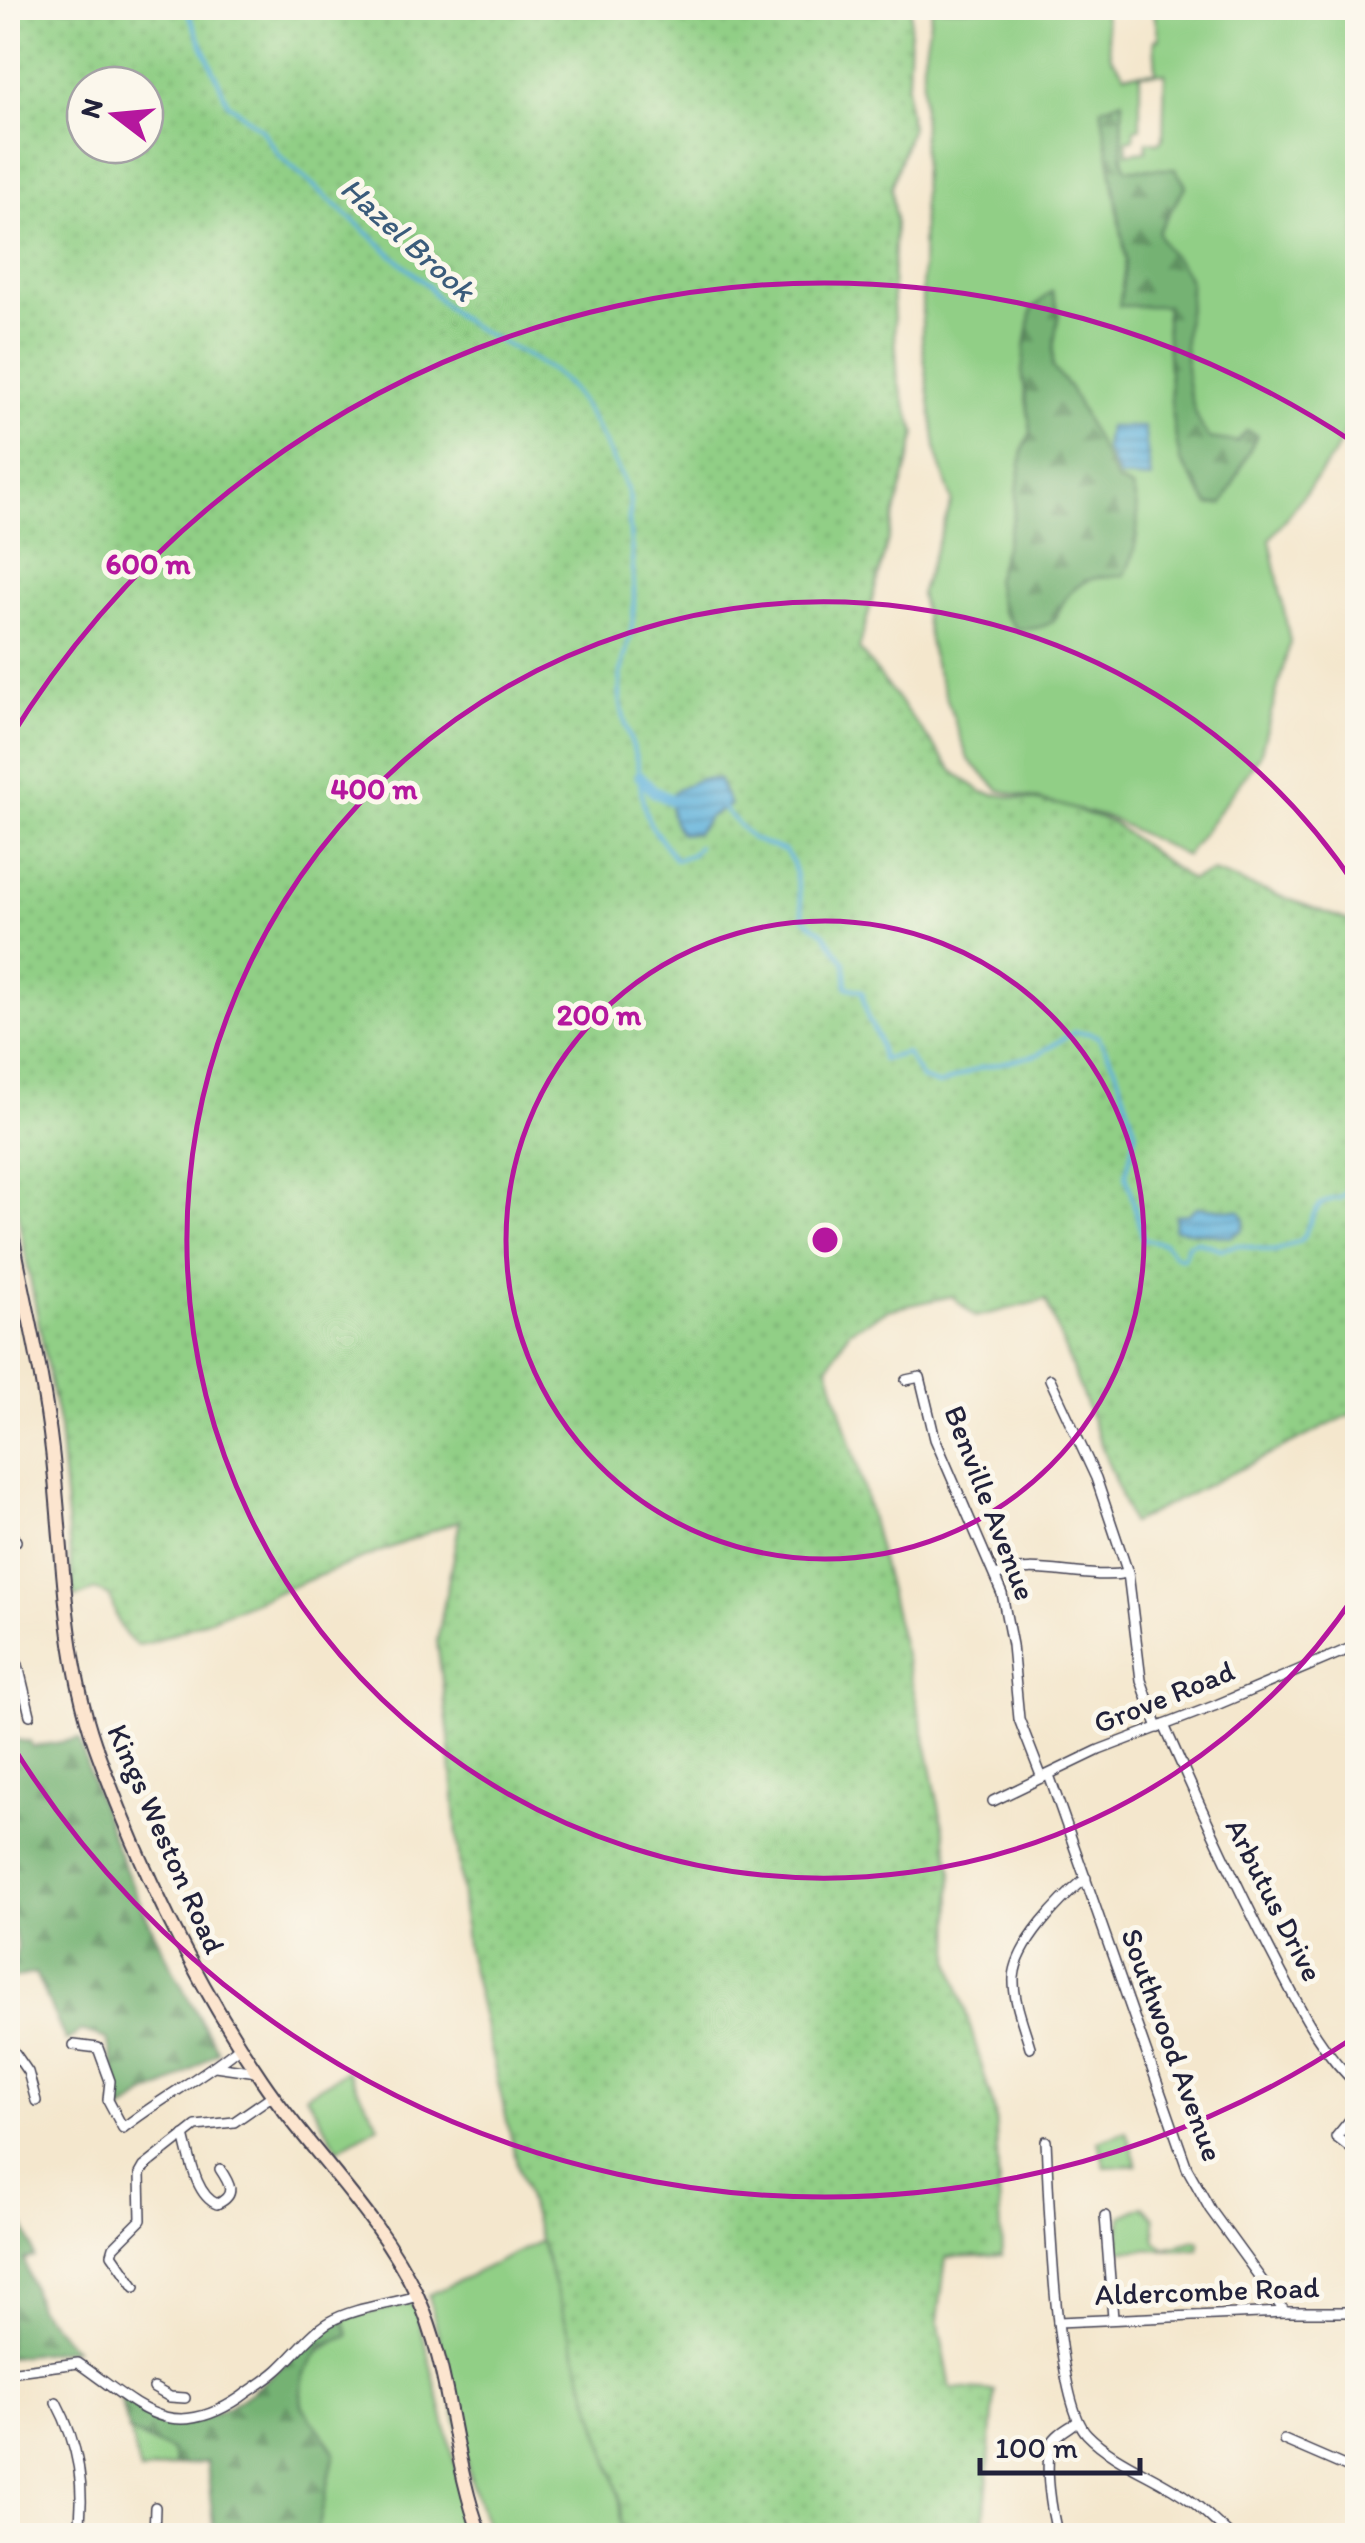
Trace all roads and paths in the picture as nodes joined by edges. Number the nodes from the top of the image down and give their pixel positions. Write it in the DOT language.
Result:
graph roads {
  1 [pos="8,1212"];
  2 [pos="906,1380"];
  3 [pos="1064,1380"];
  4 [pos="8,1528"];
  5 [pos="16,1541"];
  6 [pos="1128,1572"];
  7 [pos="996,1576"];
  8 [pos="1358,1645"];
  9 [pos="8,1656"];
  10 [pos="30,1715"];
  11 [pos="1161,1726"];
  12 [pos="1046,1776"];
  13 [pos="993,1801"];
  14 [pos="1086,1878"];
  15 [pos="1036,2018"];
  16 [pos="1023,2022"];
  17 [pos="8,2044"];
  18 [pos="74,2045"];
  19 [pos="240,2046"];
  20 [pos="1030,2046"];
  21 [pos="215,2066"];
  22 [pos="256,2072"];
  23 [pos="1358,2085"];
  24 [pos="272,2094"];
  25 [pos="36,2101"];
  26 [pos="1358,2110"];
  27 [pos="184,2135"];
  28 [pos="1046,2141"];
  29 [pos="1047,2152"];
  30 [pos="1033,2153"];
  31 [pos="1358,2154"];
  32 [pos="220,2169"];
  33 [pos="1105,2216"];
  34 [pos="1118,2230"];
  35 [pos="1106,2231"];
  36 [pos="135,2287"];
  37 [pos="417,2296"];
  38 [pos="1285,2312"];
  39 [pos="1358,2312"];
  40 [pos="1113,2318"];
  41 [pos="1058,2322"];
  42 [pos="8,2372"];
  43 [pos="154,2388"];
  44 [pos="170,2396"];
  45 [pos="185,2398"];
  46 [pos="56,2402"];
  47 [pos="164,2418"];
  48 [pos="1078,2422"];
  49 [pos="1284,2440"];
  50 [pos="1358,2472"];
  51 [pos="155,2507"];
  52 [pos="1054,2532"];
  53 [pos="78,2536"];
  54 [pos="154,2536"];
  55 [pos="482,2536"];
  56 [pos="1231,2536"];
  1 -- 19 [label="main road, Kings Weston Road"];
  2 -- 7 [label="street, Benville Avenue"];
  3 -- 6 [label="street, Arbutus Drive"];
  4 -- 5 [label="street"];
  6 -- 7 [label="street"];
  6 -- 11 [label="street, Arbutus Drive"];
  7 -- 12 [label="street, Benville Avenue"];
  8 -- 11 [label="street, Grove Road"];
  9 -- 10 [label="street"];
  11 -- 12 [label="street, Grove Road"];
  11 -- 23 [label="street, Arbutus Drive"];
  12 -- 13 [label="street, Grove Road"];
  12 -- 14 [label="street, Southwood Avenue"];
  14 -- 16 [label="street"];
  14 -- 38 [label="street, Southwood Avenue"];
  15 -- 16 [label="street"];
  16 -- 20 [label="street"];
  17 -- 25 [label="street"];
  18 -- 21 [label="street"];
  19 -- 21 [label="street"];
  19 -- 22 [label="main road, Kings Weston Road"];
  21 -- 22 [label="street"];
  22 -- 24 [label="main road, Kings Weston Road"];
  24 -- 27 [label="street"];
  24 -- 37 [label="main road, Kings Weston Road"];
  26 -- 31 [label="street"];
  27 -- 32 [label="street"];
  27 -- 36 [label="street"];
  28 -- 29 [label="street"];
  29 -- 30 [label="street"];
  29 -- 41 [label="street"];
  33 -- 35 [label="street"];
  34 -- 35 [label="street"];
  35 -- 40 [label="street"];
  37 -- 47 [label="street"];
  37 -- 55 [label="main road, Kings Weston Road"];
  38 -- 39 [label="street, Aldercombe Road"];
  38 -- 40 [label="street, Aldercombe Road"];
  40 -- 41 [label="street, Aldercombe Road"];
  41 -- 48 [label="street"];
  42 -- 47 [label="street"];
  43 -- 44 [label="street"];
  44 -- 45 [label="street"];
  44 -- 47 [label="street"];
  46 -- 53 [label="street"];
  48 -- 52 [label="street"];
  48 -- 56 [label="street"];
  49 -- 50 [label="street"];
  51 -- 54 [label="street"];
}
